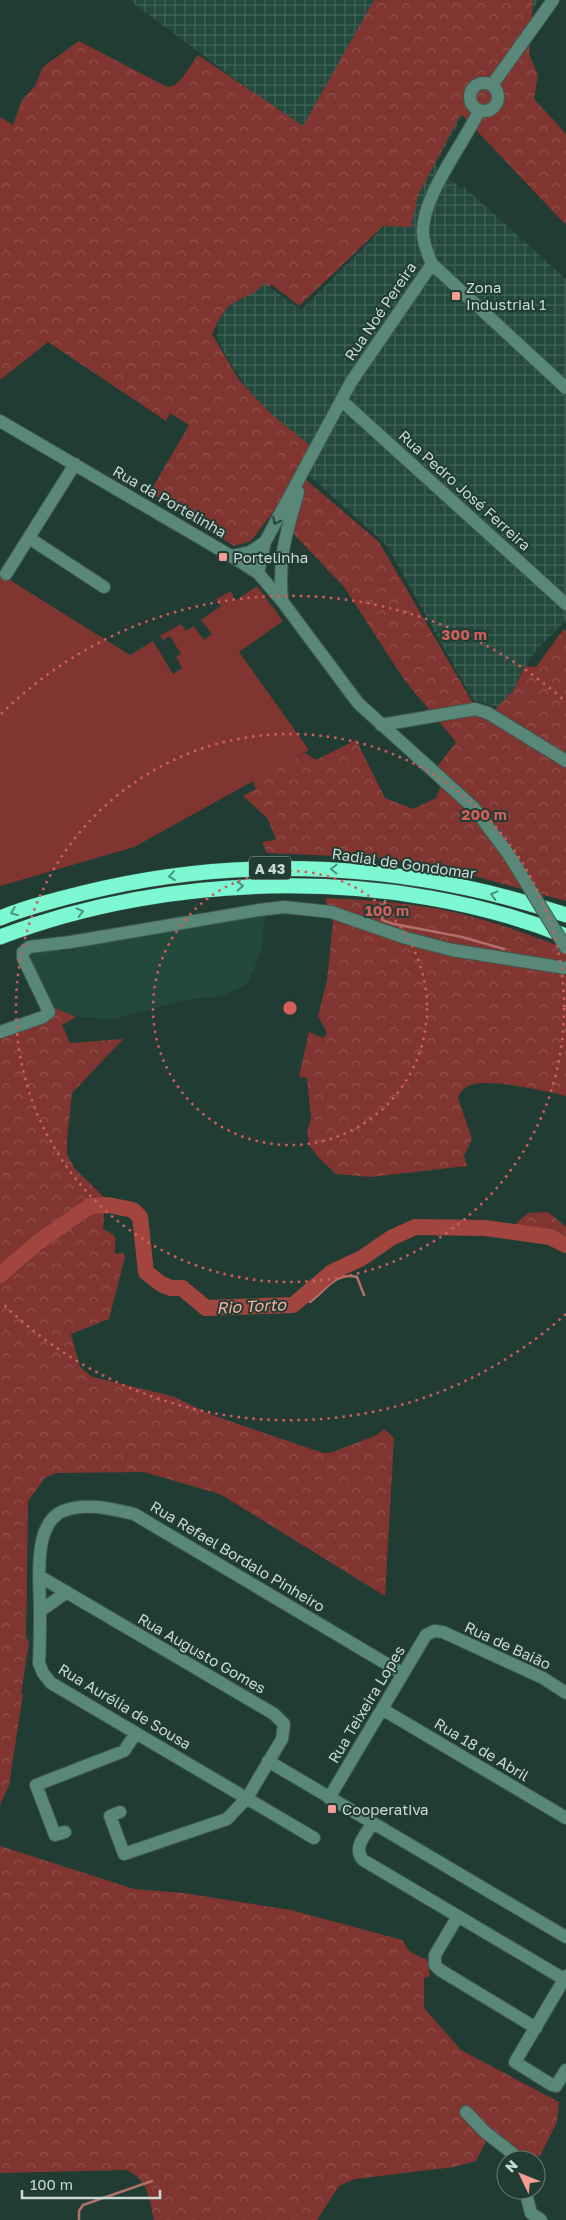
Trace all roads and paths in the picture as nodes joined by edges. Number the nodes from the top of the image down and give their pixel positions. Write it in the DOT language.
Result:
graph roads {
  1 [pos="552,0"];
  2 [pos="492,85"];
  3 [pos="479,111"];
  4 [pos="432,264"];
  5 [pos="566,388"];
  6 [pos="342,401"];
  7 [pos="0,420"];
  8 [pos="75,464"];
  9 [pos="304,471"];
  10 [pos="29,538"];
  11 [pos="265,542"];
  12 [pos="281,552"];
  13 [pos="231,556"];
  14 [pos="258,573"];
  15 [pos="6,574"];
  16 [pos="104,587"];
  17 [pos="282,601"];
  18 [pos="566,604"];
  19 [pos="381,725"];
  20 [pos="566,761"];
  21 [pos="566,915"];
  22 [pos="0,918"];
  23 [pos="566,936"];
  24 [pos="0,937"];
  25 [pos="566,948"];
  26 [pos="566,968"];
  27 [pos="0,1032"];
  28 [pos="40,1576"];
  29 [pos="67,1592"];
  30 [pos="40,1610"];
  31 [pos="434,1631"];
  32 [pos="402,1673"];
  33 [pos="566,1693"];
  34 [pos="382,1709"];
  35 [pos="136,1733"];
  36 [pos="268,1761"];
  37 [pos="247,1798"];
  38 [pos="329,1798"];
  39 [pos="120,1812"];
  40 [pos="566,1818"];
  41 [pos="373,1823"];
  42 [pos="66,1832"];
  43 [pos="314,1838"];
  44 [pos="458,1916"];
  45 [pos="566,1937"];
  46 [pos="565,1978"];
  47 [pos="536,2028"];
  48 [pos="566,2070"];
  49 [pos="466,2112"];
  50 [pos="508,2150"];
  51 [pos="528,2200"];
  52 [pos="541,2220"];
  1 -- 2 [label="street"];
  2 -- 3 [label="street"];
  2 -- 3 [label="street"];
  3 -- 4 [label="street, Rua Noé Pereira"];
  4 -- 5 [label="street"];
  4 -- 6 [label="street, Rua Noé Pereira"];
  6 -- 9 [label="street, Rua Noé Pereira"];
  6 -- 18 [label="street, Rua Pedro José Ferreira"];
  7 -- 8 [label="street, Rua da Portelinha"];
  8 -- 10 [label="street"];
  8 -- 13 [label="street, Rua da Portelinha"];
  9 -- 11 [label="street, Rua Noé Pereira, one-way"];
  9 -- 12 [label="street, Rua Noé Pereira"];
  10 -- 15 [label="street"];
  10 -- 16 [label="street"];
  11 -- 13 [label="street"];
  11 -- 14 [label="street, Rua Noé Pereira"];
  12 -- 14 [label="street, Rua Noé Pereira"];
  12 -- 17 [label="street, Rua Noé Pereira"];
  13 -- 14 [label="street, Rua da Portelinha"];
  14 -- 17 [label="street, Rua da Portelinha"];
  17 -- 19 [label="street, Rua da Portelinha"];
  19 -- 20 [label="street"];
  19 -- 25 [label="street, Rua da Portelinha, bridge"];
  21 -- 22 [label="highway, Radial de Gondomar / A 43, one-way"];
  24 -- 23 [label="highway, A 43, one-way"];
  26 -- 27 [label="street"];
  28 -- 29 [label="street, Rua Augusto Gomes"];
  28 -- 30 [label="street, Rua Refael Bordalo Pinheiro"];
  28 -- 32 [label="street, Rua Refael Bordalo Pinheiro"];
  29 -- 30 [label="street"];
  29 -- 36 [label="street, Rua Augusto Gomes"];
  30 -- 35 [label="street, Rua Aurélia de Sousa"];
  31 -- 32 [label="street, Rua Teixeira Lopes"];
  31 -- 33 [label="street, Rua de Baião"];
  32 -- 34 [label="street, Rua Teixeira Lopes"];
  34 -- 38 [label="street, Rua Teixeira Lopes"];
  34 -- 40 [label="street, Rua 18 de Abril"];
  35 -- 37 [label="street, Rua Aurélia de Sousa"];
  35 -- 42 [label="street"];
  36 -- 37 [label="street"];
  36 -- 38 [label="street"];
  37 -- 39 [label="street"];
  37 -- 43 [label="street, Rua Aurélia de Sousa"];
  38 -- 41 [label="street"];
  41 -- 44 [label="street"];
  41 -- 45 [label="street"];
  44 -- 46 [label="street"];
  44 -- 47 [label="street"];
  46 -- 47 [label="street"];
  47 -- 48 [label="street"];
  49 -- 50 [label="street"];
  51 -- 52 [label="street"];
}
